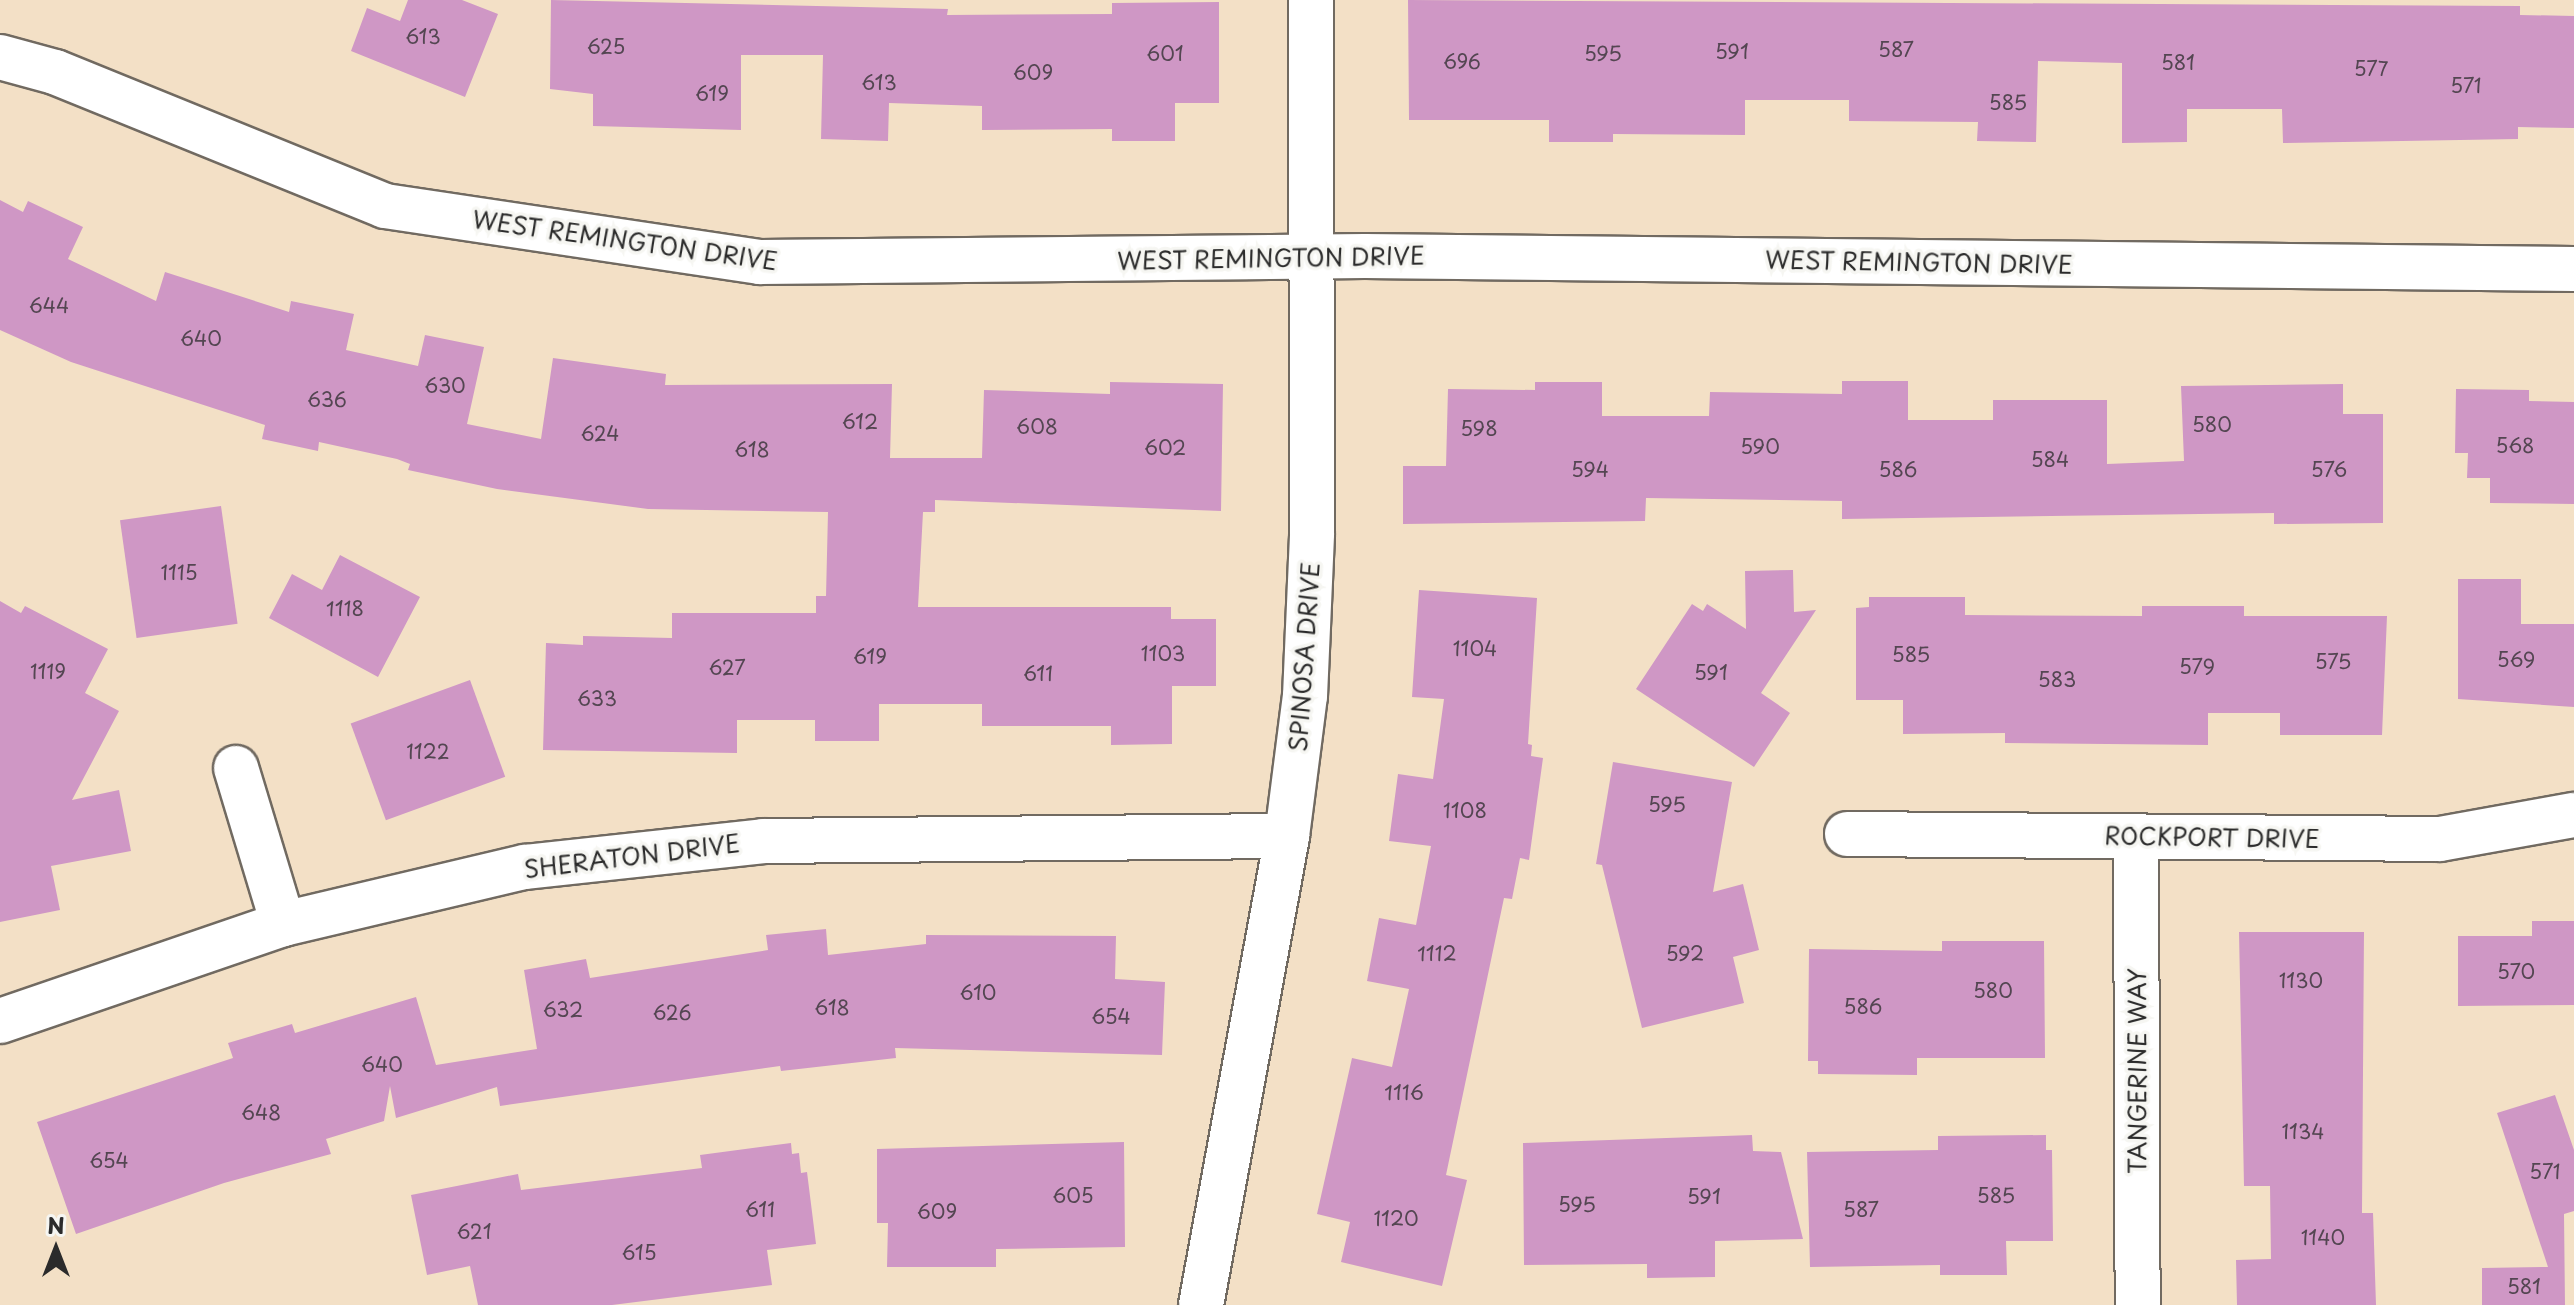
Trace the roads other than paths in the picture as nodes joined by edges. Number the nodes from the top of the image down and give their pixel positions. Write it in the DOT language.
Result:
graph roads {
  1 [pos="1311,0"];
  2 [pos="0,57"];
  3 [pos="1309,259"];
  4 [pos="2574,269"];
  5 [pos="236,768"];
  6 [pos="2574,815"];
  7 [pos="1847,834"];
  8 [pos="1287,836"];
  9 [pos="2136,836"];
  10 [pos="283,924"];
  11 [pos="0,1021"];
  12 [pos="1201,1305"];
  13 [pos="2138,1305"];
  1 -- 3 [label="street, SPINOSA DRIVE"];
  2 -- 3 [label="street, WEST REMINGTON DRIVE"];
  3 -- 4 [label="street, WEST REMINGTON DRIVE"];
  3 -- 8 [label="street, SPINOSA DRIVE"];
  5 -- 10 [label="street"];
  6 -- 9 [label="street, ROCKPORT DRIVE"];
  7 -- 9 [label="street, ROCKPORT DRIVE"];
  8 -- 10 [label="street, SHERATON DRIVE"];
  8 -- 12 [label="street, SPINOSA DRIVE"];
  9 -- 13 [label="street, TANGERINE WAY"];
  10 -- 11 [label="street, SHERATON DRIVE"];
}
